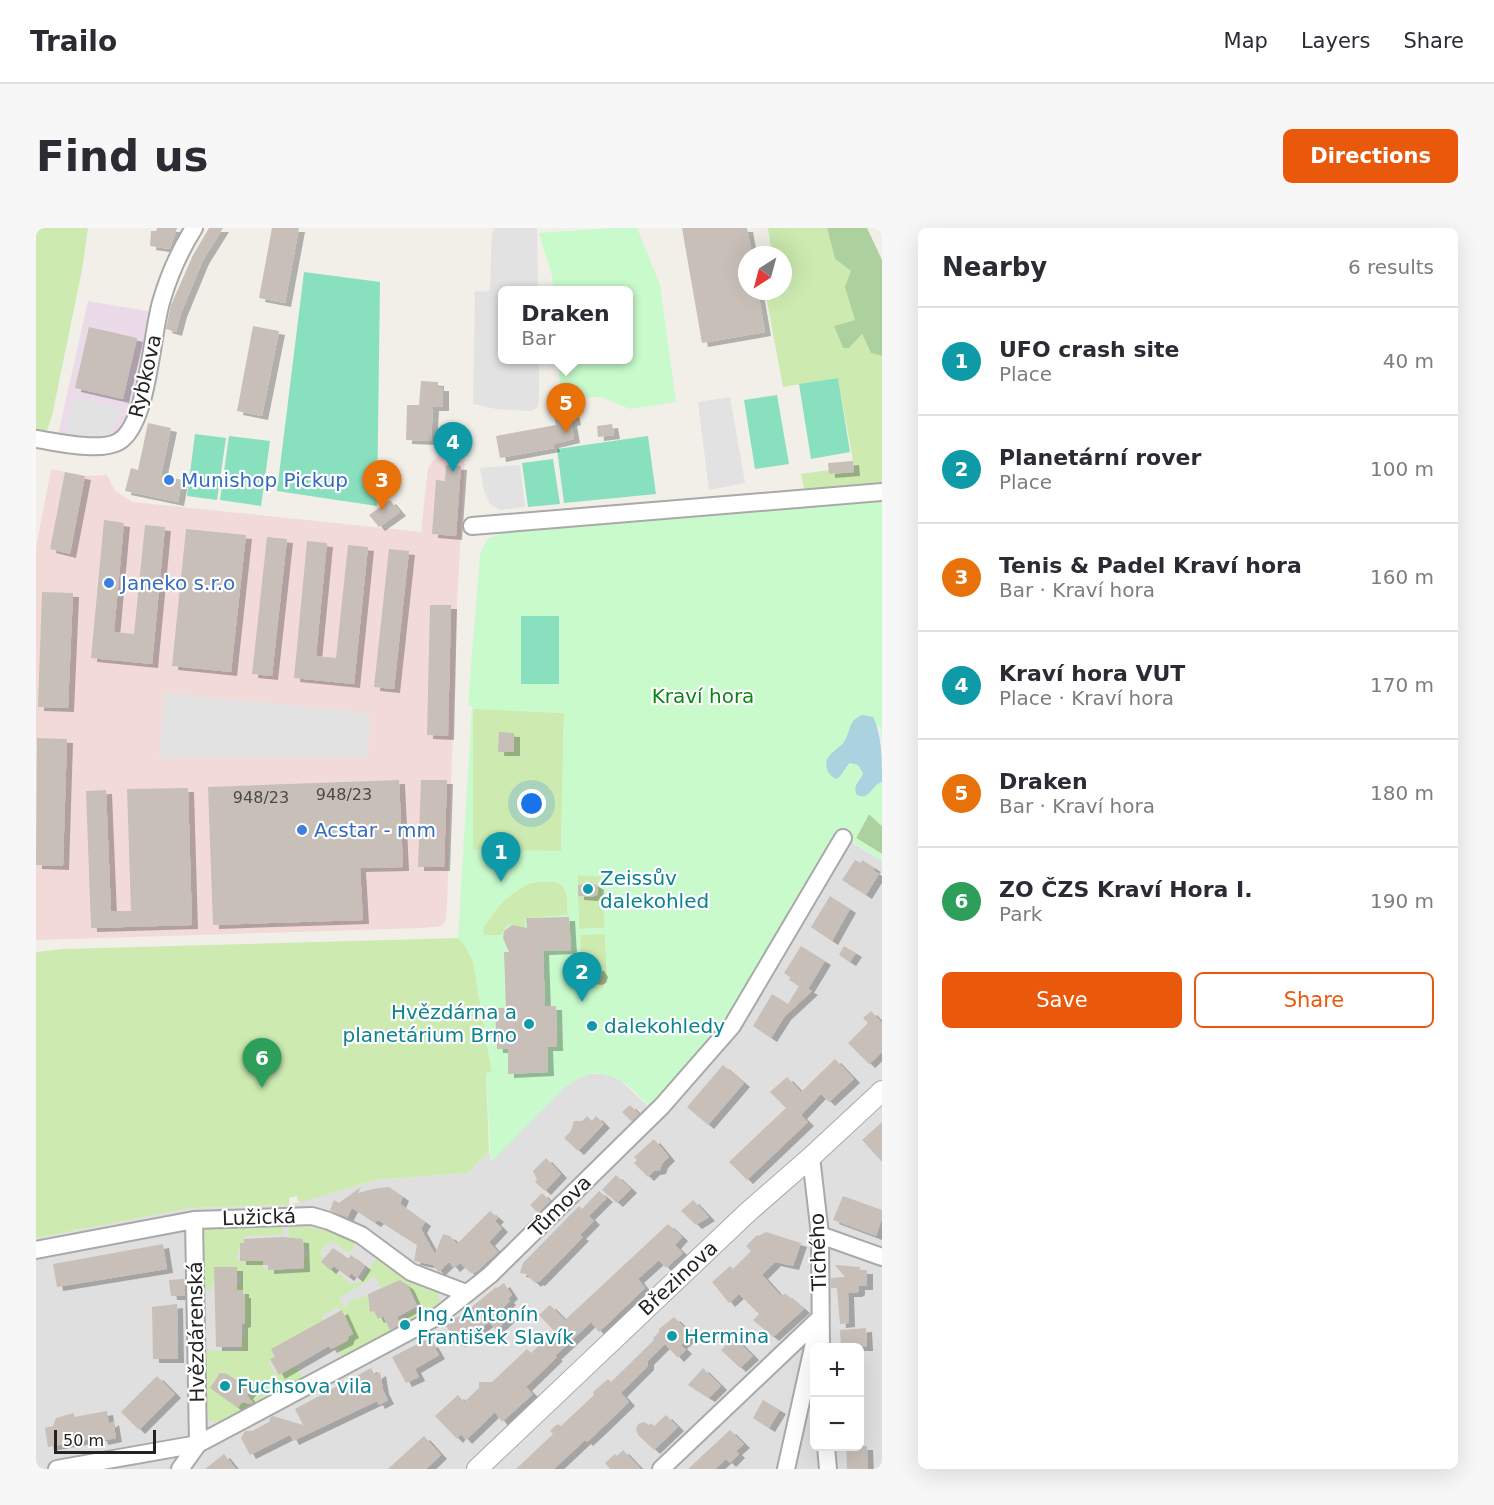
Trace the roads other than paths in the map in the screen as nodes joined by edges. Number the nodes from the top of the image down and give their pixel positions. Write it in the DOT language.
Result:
graph roads {
  1 [pos="194,228"];
  2 [pos="36,439"];
  3 [pos="882,492"];
  4 [pos="472,526"];
  5 [pos="843,838"];
  6 [pos="882,1091"];
  7 [pos="811,1157"];
  8 [pos="194,1220"];
  9 [pos="820,1235"];
  10 [pos="36,1250"];
  11 [pos="882,1257"];
  12 [pos="466,1293"];
  13 [pos="819,1318"];
  14 [pos="821,1343"];
  15 [pos="198,1443"];
  16 [pos="826,1451"];
  17 [pos="57,1469"];
  18 [pos="180,1469"];
  19 [pos="477,1469"];
  20 [pos="662,1469"];
  21 [pos="786,1469"];
  22 [pos="828,1469"];
  1 -- 2 [label="street, Rybkova"];
  3 -- 4 [label="street"];
  5 -- 12 [label="street, Tůmova"];
  6 -- 7 [label="street, Březinova"];
  7 -- 9 [label="street, Tichého"];
  7 -- 19 [label="street, Březinova"];
  8 -- 10 [label="street, Lužická"];
  8 -- 12 [label="street, Lužická"];
  8 -- 15 [label="street, Hvězdárenská"];
  9 -- 11 [label="street"];
  9 -- 13 [label="street, Tichého"];
  12 -- 15 [label="street, Tůmova"];
  13 -- 14 [label="street, Tichého"];
  13 -- 20 [label="street"];
  13 -- 21 [label="street"];
  15 -- 17 [label="street"];
  15 -- 18 [label="street, Tůmova"];
  16 -- 22 [label="street"];
}
